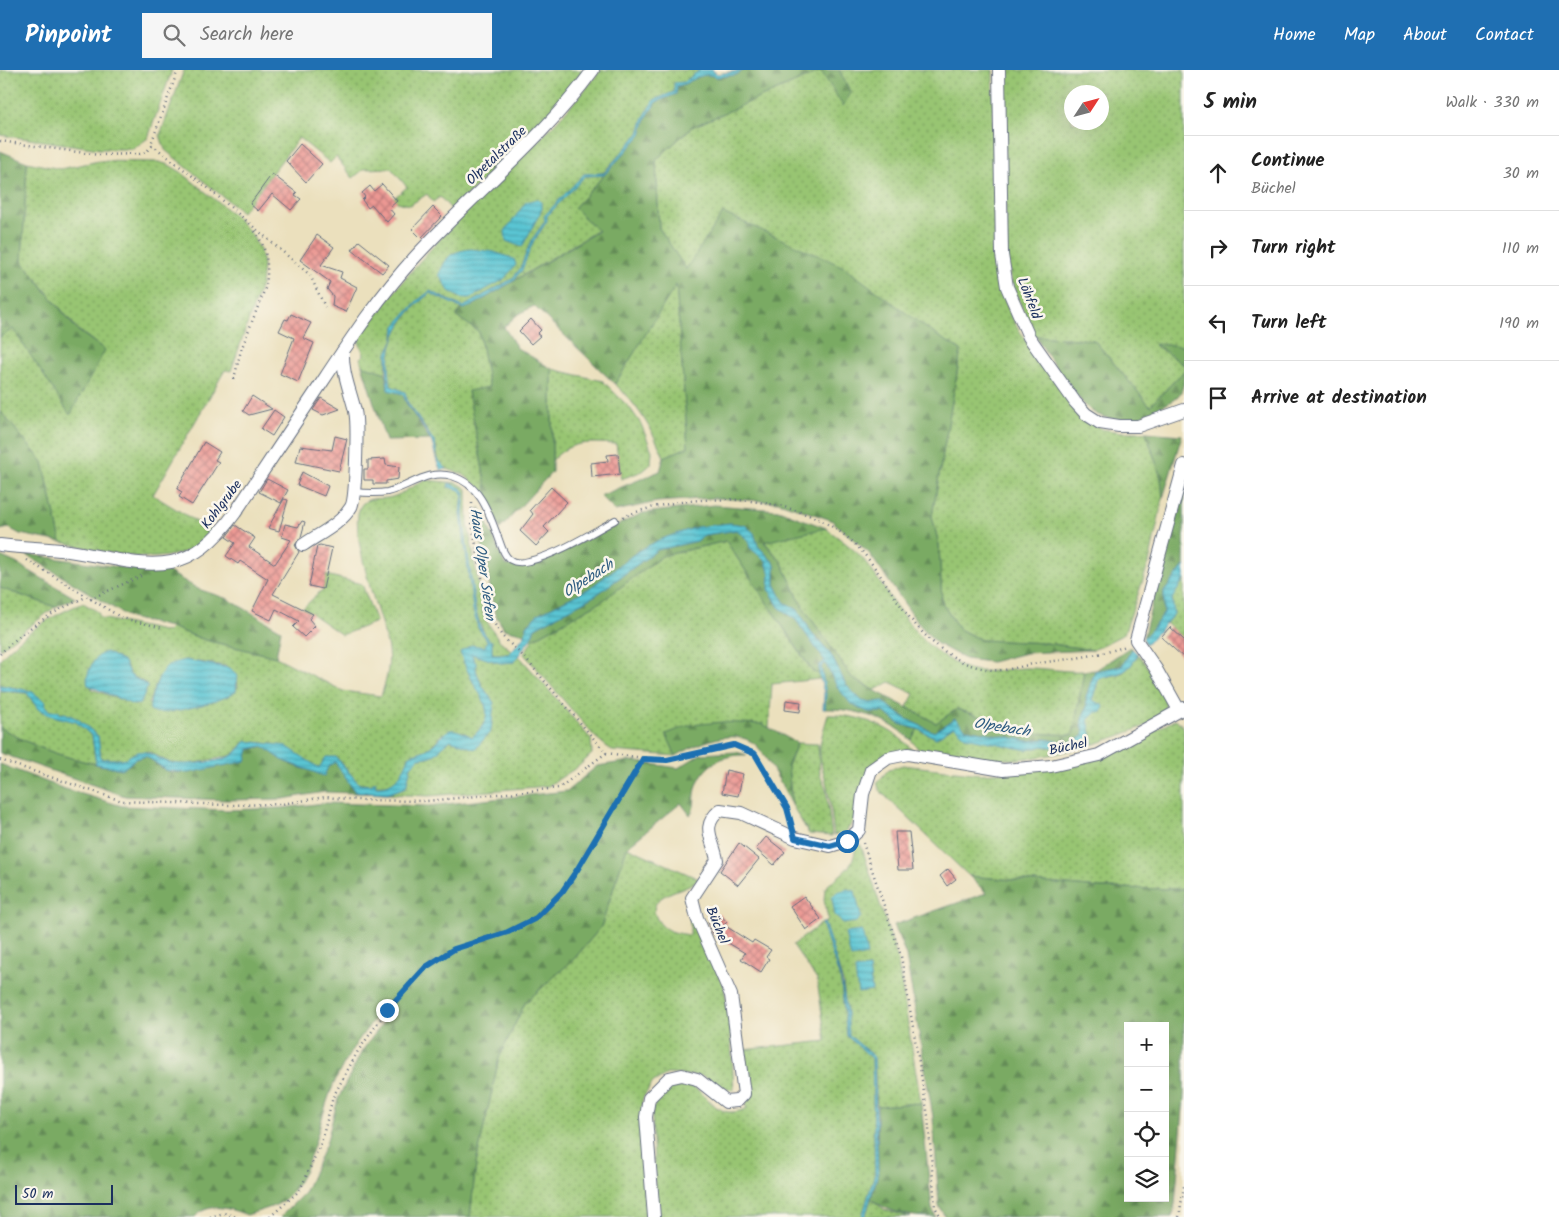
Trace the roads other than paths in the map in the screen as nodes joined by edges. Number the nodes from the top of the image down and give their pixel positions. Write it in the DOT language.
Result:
graph roads {
  1 [pos="593,70"];
  2 [pos="999,70"];
  3 [pos="415,256"];
  4 [pos="343,351"];
  5 [pos="1184,410"];
  6 [pos="1184,465"];
  7 [pos="354,492"];
  8 [pos="615,520"];
  9 [pos="303,545"];
  10 [pos="4,546"];
  11 [pos="1181,709"];
  12 [pos="654,1217"];
  1 -- 3 [label="street, Olpetalstraße"];
  2 -- 5 [label="street, Löhfeld"];
  3 -- 4 [label="street, Kohlgrube"];
  4 -- 7 [label="street"];
  4 -- 10 [label="street, Kohlgrube"];
  6 -- 11 [label="street"];
  7 -- 8 [label="lane"];
  7 -- 9 [label="street"];
  11 -- 12 [label="street, Büchel"];
}
